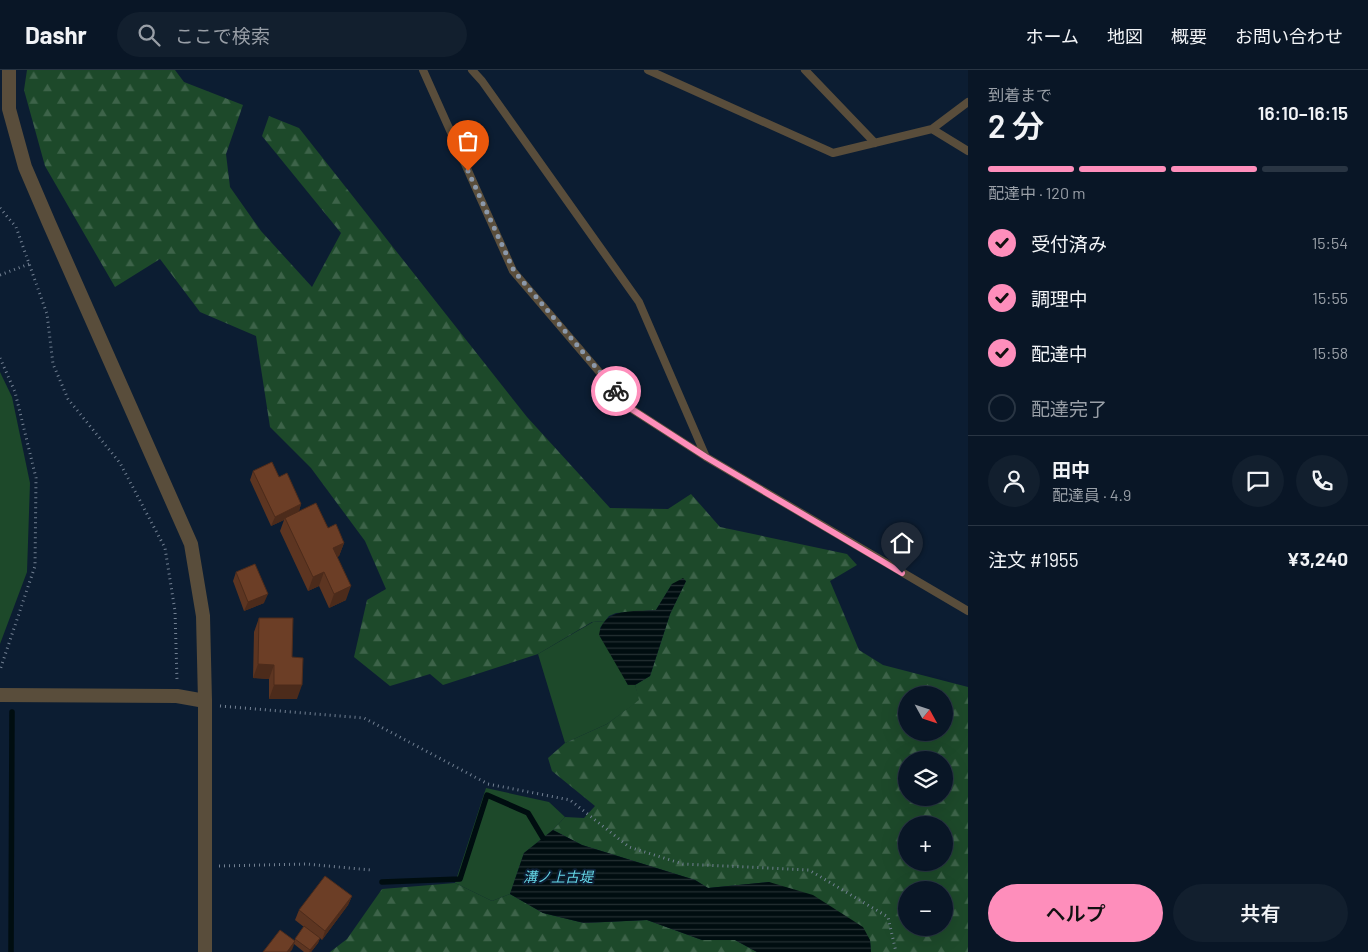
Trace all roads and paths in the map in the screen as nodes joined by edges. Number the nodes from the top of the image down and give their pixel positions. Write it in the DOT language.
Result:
graph roads {
  1 [pos="10,70"];
  2 [pos="423,70"];
  3 [pos="472,70"];
  4 [pos="648,70"];
  5 [pos="805,70"];
  6 [pos="968,102"];
  7 [pos="932,128"];
  8 [pos="875,143"];
  9 [pos="968,151"];
  10 [pos="0,208"];
  11 [pos="29,264"];
  12 [pos="0,275"];
  13 [pos="0,358"];
  14 [pos="706,457"];
  15 [pos="968,611"];
  16 [pos="0,670"];
  17 [pos="0,695"];
  18 [pos="177,696"];
  19 [pos="205,702"];
  20 [pos="205,866"];
  21 [pos="371,870"];
  22 [pos="205,952"];
  23 [pos="896,952"];
  1 -- 19 [label="street"];
  2 -- 14 [label="lane"];
  3 -- 14 [label="lane"];
  4 -- 8 [label="lane"];
  5 -- 8 [label="lane"];
  6 -- 7 [label="lane"];
  7 -- 8 [label="lane"];
  7 -- 9 [label="lane"];
  10 -- 11 [label="path"];
  11 -- 12 [label="path"];
  11 -- 18 [label="path"];
  13 -- 16 [label="path"];
  14 -- 15 [label="lane"];
  17 -- 18 [label="street"];
  18 -- 19 [label="street"];
  19 -- 20 [label="street"];
  19 -- 23 [label="path"];
  20 -- 21 [label="path"];
  20 -- 22 [label="street"];
}
